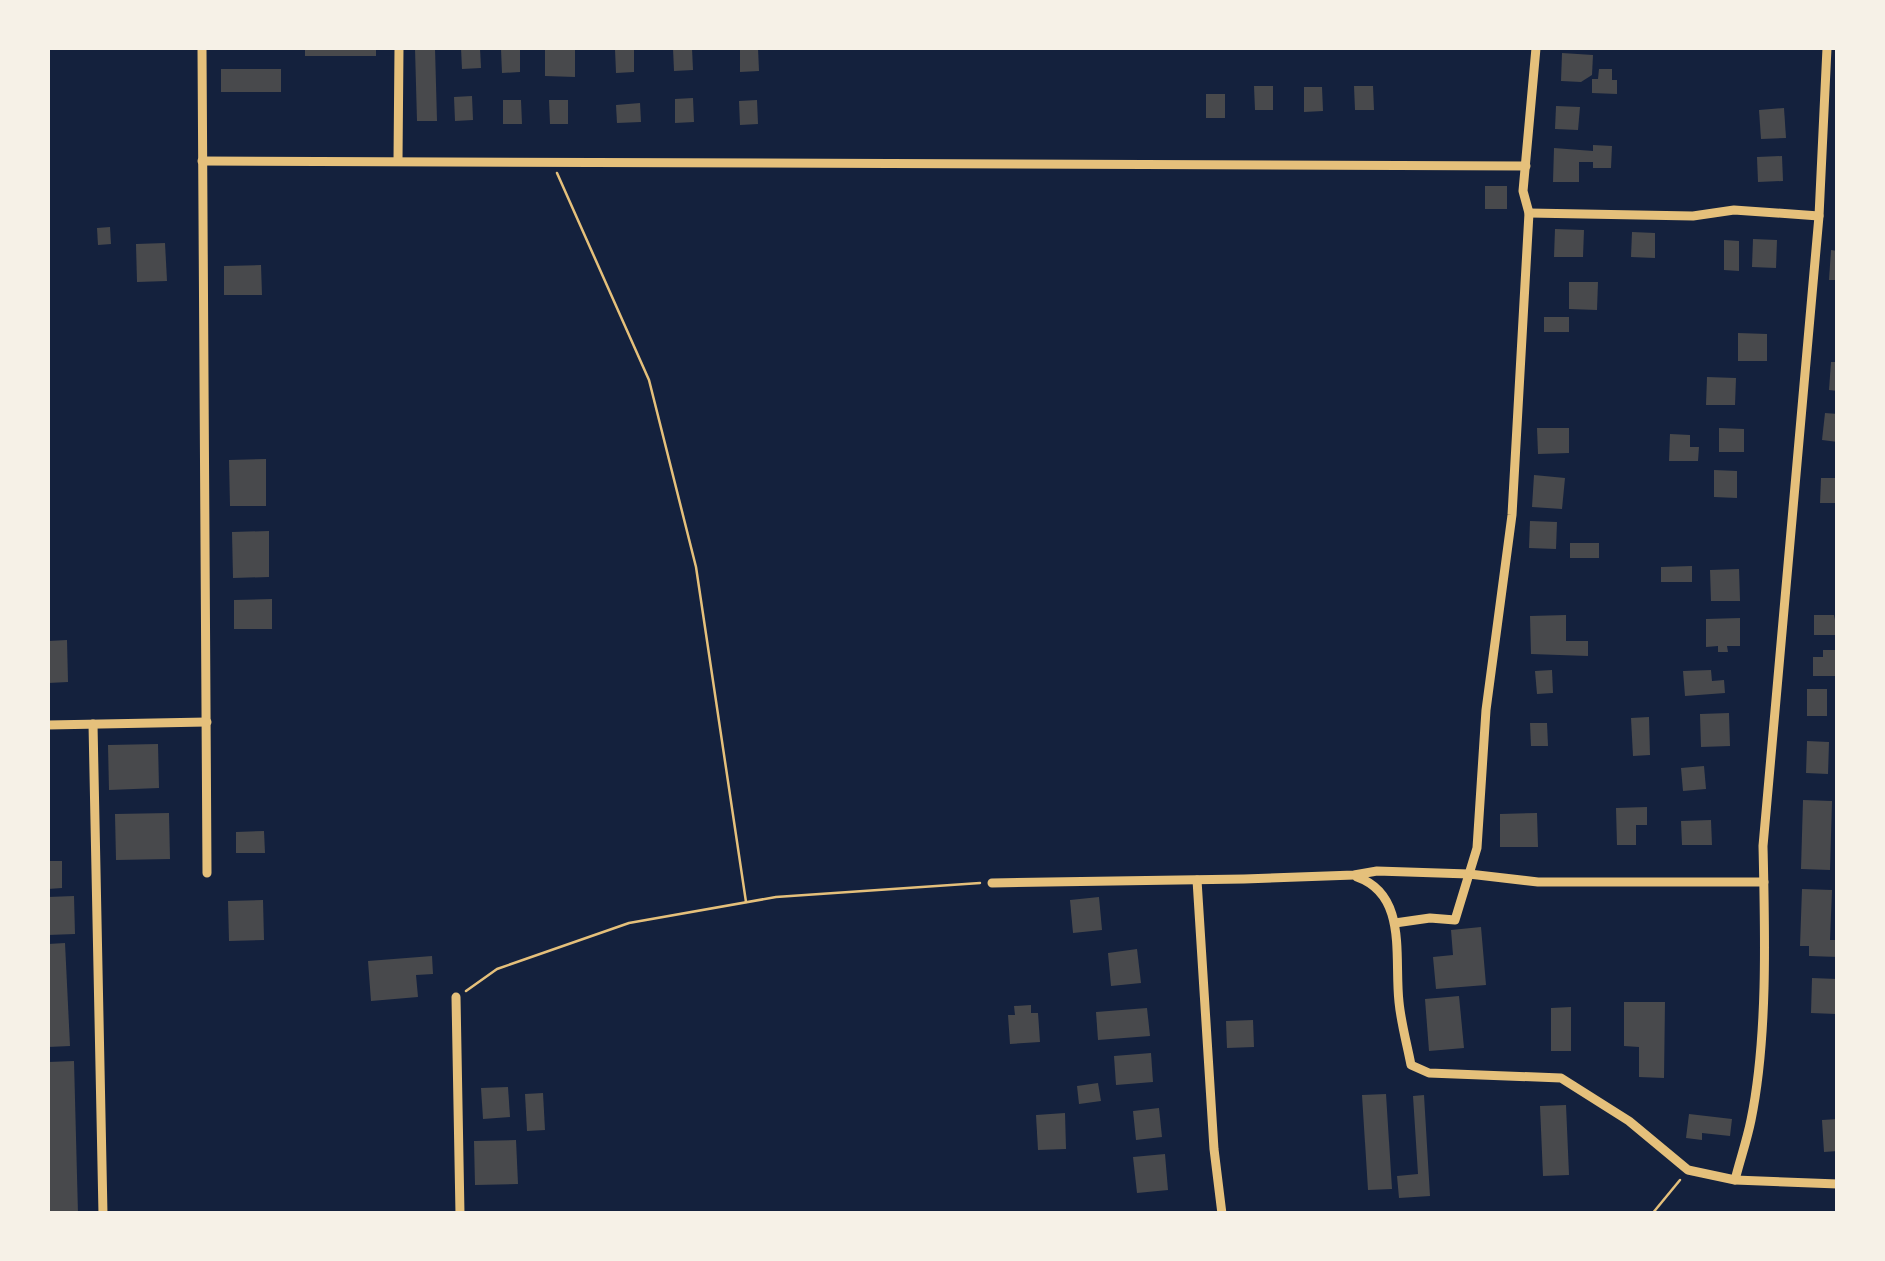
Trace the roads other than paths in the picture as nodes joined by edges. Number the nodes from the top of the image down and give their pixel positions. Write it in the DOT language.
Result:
graph roads {
  1 [pos="202,48"];
  2 [pos="399,48"];
  3 [pos="1536,48"];
  4 [pos="1827,48"];
  5 [pos="398,160"];
  6 [pos="202,161"];
  7 [pos="1526,166"];
  8 [pos="1529,212"];
  9 [pos="1819,216"];
  10 [pos="207,722"];
  11 [pos="94,724"];
  12 [pos="48,725"];
  13 [pos="207,873"];
  14 [pos="1469,874"];
  15 [pos="1354,876"];
  16 [pos="1196,880"];
  17 [pos="992,882"];
  18 [pos="1764,882"];
  19 [pos="1395,923"];
  20 [pos="456,998"];
  21 [pos="1735,1180"];
  22 [pos="1838,1184"];
  23 [pos="103,1214"];
  24 [pos="460,1214"];
  25 [pos="1222,1214"];
  1 -- 6 [label="street"];
  2 -- 5 [label="street"];
  3 -- 7 [label="street"];
  4 -- 9 [label="street"];
  5 -- 6 [label="street"];
  5 -- 7 [label="street"];
  6 -- 10 [label="street"];
  7 -- 8 [label="street"];
  8 -- 9 [label="street"];
  8 -- 14 [label="street"];
  9 -- 18 [label="street"];
  10 -- 11 [label="street"];
  10 -- 13 [label="street"];
  11 -- 12 [label="street"];
  11 -- 23 [label="street"];
  14 -- 15 [label="street"];
  14 -- 18 [label="street"];
  14 -- 19 [label="street"];
  15 -- 16 [label="street"];
  15 -- 19 [label="street"];
  16 -- 17 [label="street"];
  16 -- 25 [label="street"];
  18 -- 21 [label="street"];
  19 -- 21 [label="street"];
  20 -- 24 [label="street"];
  21 -- 22 [label="street"];
}
